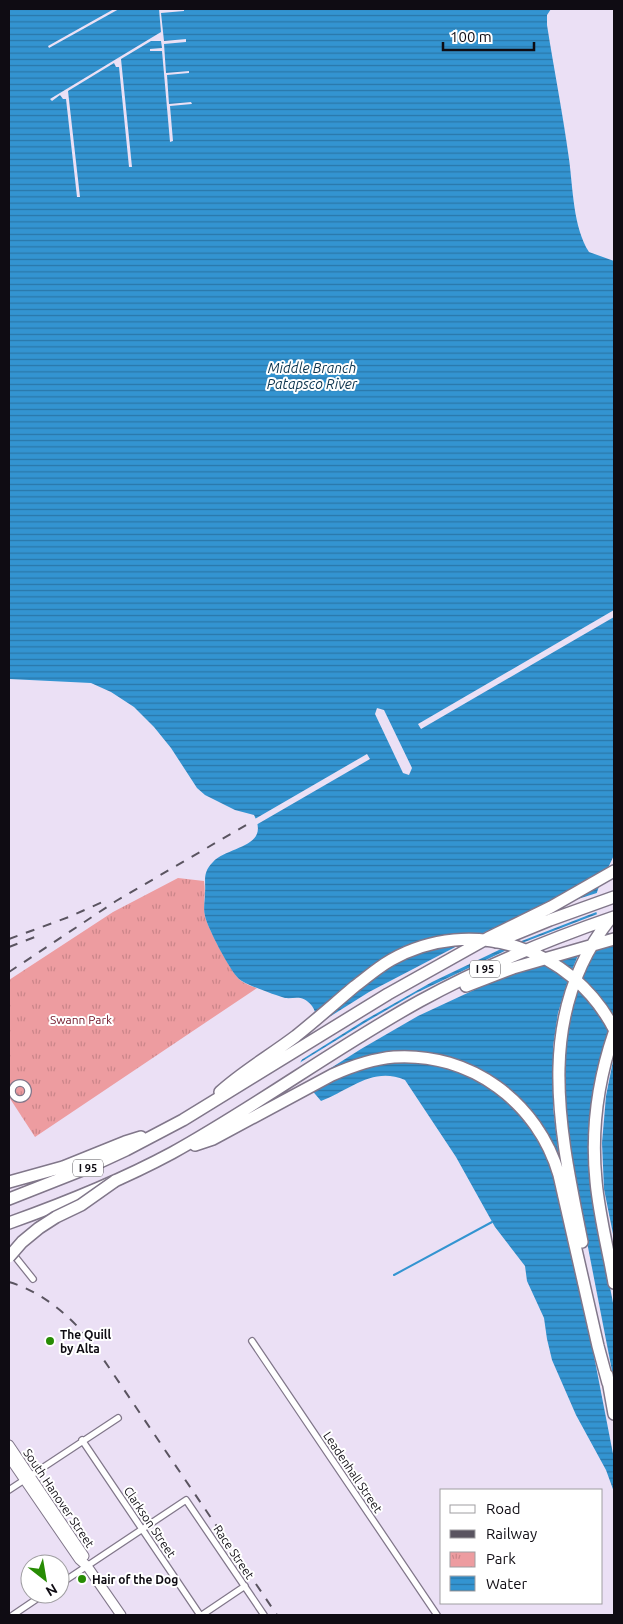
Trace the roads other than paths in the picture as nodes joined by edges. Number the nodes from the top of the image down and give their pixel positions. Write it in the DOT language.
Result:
graph roads {
  1 [pos="614,871"];
  2 [pos="614,897"];
  3 [pos="614,916"];
  4 [pos="614,939"];
  5 [pos="426,974"];
  6 [pos="614,1029"];
  7 [pos="614,1033"];
  8 [pos="363,1036"];
  9 [pos="203,1109"];
  10 [pos="164,1130"];
  11 [pos="170,1154"];
  12 [pos="115,1181"];
  13 [pos="9,1182"];
  14 [pos="9,1199"];
  15 [pos="9,1223"];
  16 [pos="9,1248"];
  17 [pos="9,1257"];
  18 [pos="32,1279"];
  19 [pos="614,1283"];
  20 [pos="252,1341"];
  21 [pos="608,1382"];
  22 [pos="614,1414"];
  23 [pos="118,1418"];
  24 [pos="82,1440"];
  25 [pos="9,1446"];
  26 [pos="9,1457"];
  27 [pos="27,1478"];
  28 [pos="9,1490"];
  29 [pos="142,1529"];
  30 [pos="87,1566"];
  31 [pos="70,1577"];
  32 [pos="245,1586"];
  33 [pos="29,1604"];
  34 [pos="13,1615"];
  35 [pos="121,1615"];
  36 [pos="201,1615"];
  37 [pos="264,1615"];
  38 [pos="438,1615"];
  1 -- 5 [label="highway"];
  2 -- 5 [label="highway, I 95"];
  3 -- 8 [label="highway, I 95"];
  3 -- 21 [label="highway"];
  4 -- 8 [label="highway"];
  5 -- 9 [label="highway, I 95"];
  6 -- 9 [label="highway"];
  7 -- 19 [label="highway"];
  8 -- 11 [label="highway, I 95"];
  9 -- 10 [label="highway, I 95"];
  10 -- 13 [label="highway"];
  10 -- 14 [label="highway, I 95"];
  11 -- 12 [label="highway, I 95"];
  11 -- 21 [label="highway"];
  12 -- 15 [label="highway, I 95, bridge"];
  12 -- 17 [label="highway, bridge"];
  16 -- 18 [label="street"];
  20 -- 38 [label="street, Leadenhall Street"];
  21 -- 22 [label="highway"];
  23 -- 24 [label="street"];
  24 -- 27 [label="street"];
  24 -- 29 [label="street, Clarkson Street"];
  25 -- 27 [label="main road, South Hanover Street"];
  26 -- 27 [label="main road, South Hanover Street"];
  27 -- 28 [label="street"];
  27 -- 30 [label="main road, South Hanover Street"];
  29 -- 30 [label="street"];
  29 -- 32 [label="street, Race Street"];
  29 -- 36 [label="street, Clarkson Street"];
  30 -- 31 [label="street"];
  30 -- 35 [label="main road, South Hanover Street"];
  32 -- 36 [label="street"];
  32 -- 37 [label="street, Race Street"];
  33 -- 34 [label="street"];
}
